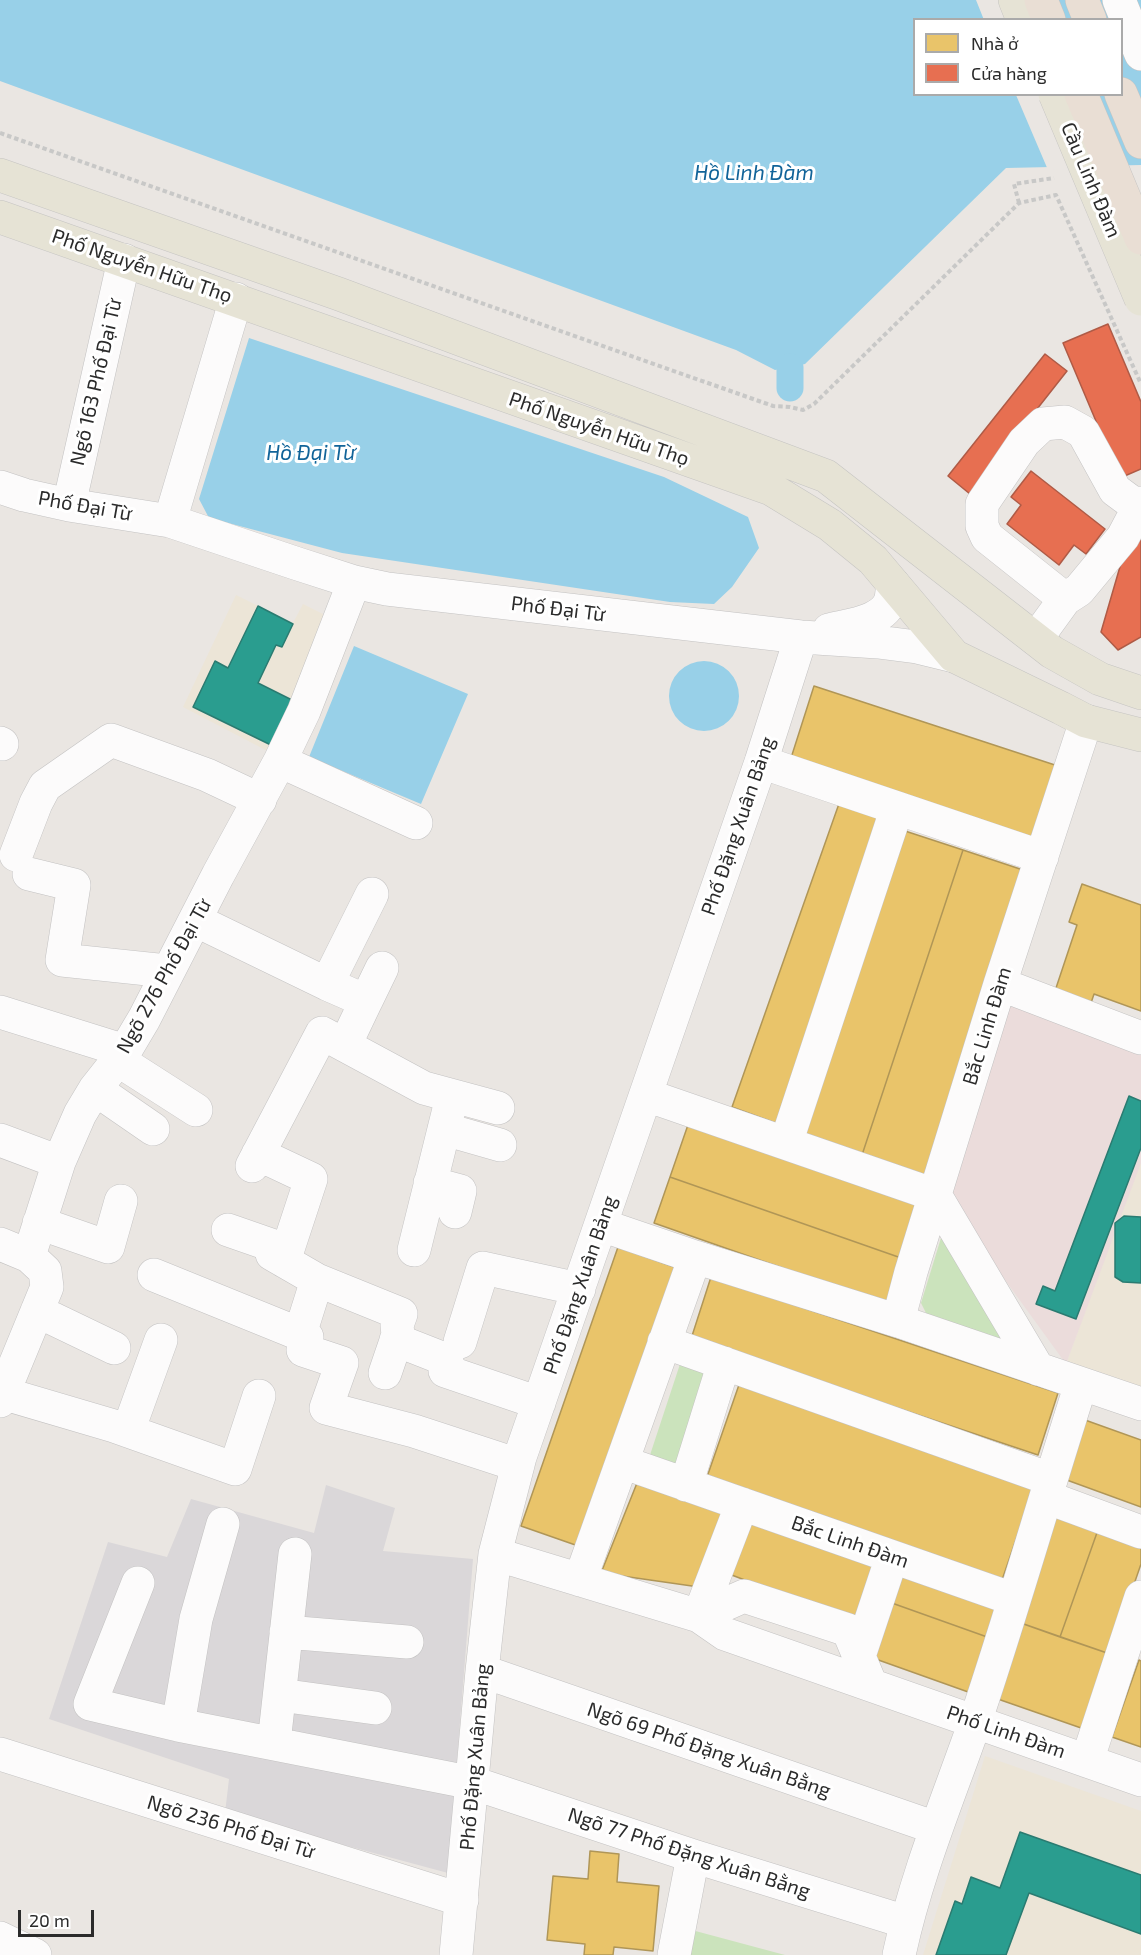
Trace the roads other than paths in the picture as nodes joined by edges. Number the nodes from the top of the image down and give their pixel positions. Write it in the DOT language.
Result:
graph roads {
  1 [pos="1015,0"];
  2 [pos="1041,0"];
  3 [pos="1082,0"];
  4 [pos="1119,0"];
  5 [pos="1022,18"];
  6 [pos="1048,18"];
  7 [pos="1089,18"];
  8 [pos="1141,54"];
  9 [pos="1055,96"];
  10 [pos="1082,96"];
  11 [pos="1122,96"];
  12 [pos="1141,142"];
  13 [pos="0,175"];
  14 [pos="0,217"];
  15 [pos="171,234"];
  16 [pos="1141,238"];
  17 [pos="124,260"];
  18 [pos="159,272"];
  19 [pos="236,299"];
  20 [pos="1141,299"];
  21 [pos="0,487"];
  22 [pos="69,505"];
  23 [pos="1139,505"];
  24 [pos="170,521"];
  25 [pos="354,582"];
  26 [pos="893,584"];
  27 [pos="1065,599"];
  28 [pos="801,637"];
  29 [pos="1036,639"];
  30 [pos="954,656"];
  31 [pos="1087,673"];
  32 [pos="1141,673"];
  33 [pos="1141,693"];
  34 [pos="1086,721"];
  35 [pos="1141,735"];
  36 [pos="280,762"];
  37 [pos="761,762"];
  38 [pos="260,800"];
  39 [pos="897,808"];
  40 [pos="416,823"];
  41 [pos="1042,857"];
  42 [pos="372,894"];
  43 [pos="195,920"];
  44 [pos="382,968"];
  45 [pos="167,971"];
  46 [pos="327,984"];
  47 [pos="1000,984"];
  48 [pos="366,1001"];
  49 [pos="0,1012"];
  50 [pos="1141,1038"];
  51 [pos="345,1046"];
  52 [pos="121,1055"];
  53 [pos="95,1089"];
  54 [pos="646,1095"];
  55 [pos="452,1096"];
  56 [pos="498,1108"];
  57 [pos="196,1110"];
  58 [pos="153,1129"];
  59 [pos="444,1129"];
  60 [pos="0,1140"];
  61 [pos="786,1143"];
  62 [pos="500,1145"];
  63 [pos="59,1162"];
  64 [pos="430,1183"];
  65 [pos="935,1195"];
  66 [pos="121,1201"];
  67 [pos="454,1212"];
  68 [pos="39,1223"];
  69 [pos="601,1225"];
  70 [pos="228,1230"];
  71 [pos="15,1250"];
  72 [pos="414,1250"];
  73 [pos="695,1257"];
  74 [pos="284,1261"];
  75 [pos="154,1275"];
  76 [pos="317,1280"];
  77 [pos="579,1289"];
  78 [pos="38,1311"];
  79 [pos="898,1321"];
  80 [pos="300,1334"];
  81 [pos="161,1340"];
  82 [pos="396,1340"];
  83 [pos="460,1342"];
  84 [pos="664,1342"];
  85 [pos="114,1348"];
  86 [pos="724,1363"];
  87 [pos="1038,1369"];
  88 [pos="385,1373"];
  89 [pos="1081,1384"];
  90 [pos="259,1396"];
  91 [pos="1,1397"];
  92 [pos="539,1403"];
  93 [pos="1141,1404"];
  94 [pos="128,1431"];
  95 [pos="621,1462"];
  96 [pos="518,1465"];
  97 [pos="686,1485"];
  98 [pos="1048,1488"];
  99 [pos="742,1504"];
  100 [pos="223,1524"];
  101 [pos="1141,1533"];
  102 [pos="295,1554"];
  103 [pos="495,1554"];
  104 [pos="892,1557"];
  105 [pos="580,1580"];
  106 [pos="138,1583"];
  107 [pos="1141,1597"];
  108 [pos="1013,1599"];
  109 [pos="699,1616"];
  110 [pos="286,1632"];
  111 [pos="407,1642"];
  112 [pos="865,1670"];
  113 [pos="482,1671"];
  114 [pos="280,1695"];
  115 [pos="375,1708"];
  116 [pos="975,1722"];
  117 [pos="178,1725"];
  118 [pos="273,1743"];
  119 [pos="0,1754"];
  120 [pos="1087,1761"];
  121 [pos="1141,1780"];
  122 [pos="473,1783"];
  123 [pos="936,1828"];
  124 [pos="693,1856"];
  125 [pos="462,1900"];
  126 [pos="906,1922"];
  127 [pos="0,1938"];
  128 [pos="35,1955"];
  129 [pos="456,1955"];
  130 [pos="674,1955"];
  131 [pos="899,1955"];
  1 -- 5 [label="main road"];
  2 -- 6 [label="highway"];
  3 -- 7 [label="highway"];
  4 -- 8 [label="street"];
  9 -- 20 [label="main road, Cầu Linh Đàm, bridge"];
  10 -- 16 [label="highway, bridge"];
  11 -- 12 [label="highway"];
  13 -- 15 [label="main road, Phố Nguyễn Hữu Thọ"];
  14 -- 17 [label="main road, Phố Nguyễn Hữu Thọ"];
  15 -- 18 [label="street"];
  15 -- 29 [label="main road, Phố Nguyễn Hữu Thọ"];
  17 -- 18 [label="main road, Phố Nguyễn Hữu Thọ"];
  17 -- 22 [label="street, Ngõ 163 Phố Đại Từ"];
  18 -- 19 [label="main road, Phố Nguyễn Hữu Thọ"];
  19 -- 24 [label="street"];
  19 -- 26 [label="main road, Phố Nguyễn Hữu Thọ"];
  21 -- 22 [label="street, Phố Đại Từ"];
  22 -- 24 [label="street, Phố Đại Từ"];
  23 -- 27 [label="street"];
  23 -- 27 [label="street"];
  24 -- 25 [label="street, Phố Đại Từ"];
  25 -- 28 [label="street, Phố Đại Từ"];
  25 -- 36 [label="street, Ngõ 276 Phố Đại Từ"];
  26 -- 28 [label="street"];
  26 -- 30 [label="main road, Phố Nguyễn Hữu Thọ"];
  27 -- 29 [label="street"];
  28 -- 30 [label="street, Phố Đại Từ"];
  28 -- 37 [label="street, Phố Đặng Xuân Bảng"];
  29 -- 31 [label="main road, Phố Nguyễn Hữu Thọ"];
  30 -- 34 [label="main road, Phố Nguyễn Hữu Thọ"];
  31 -- 32 [label="main road"];
  31 -- 33 [label="main road, Phố Nguyễn Hữu Thọ"];
  34 -- 35 [label="main road, Phố Nguyễn Hữu Thọ"];
  34 -- 41 [label="street, Bắc Linh Đàm"];
  36 -- 38 [label="street, Ngõ 276 Phố Đại Từ"];
  36 -- 40 [label="street"];
  37 -- 39 [label="street"];
  37 -- 54 [label="street, Phố Đặng Xuân Bảng"];
  38 -- 43 [label="street, Ngõ 276 Phố Đại Từ"];
  38 -- 45 [label="street"];
  39 -- 41 [label="street"];
  39 -- 61 [label="street"];
  41 -- 47 [label="street, Bắc Linh Đàm"];
  42 -- 46 [label="street"];
  43 -- 45 [label="street, Ngõ 276 Phố Đại Từ"];
  43 -- 46 [label="street"];
  44 -- 48 [label="street"];
  45 -- 52 [label="street, Ngõ 276 Phố Đại Từ"];
  46 -- 48 [label="street"];
  47 -- 50 [label="street"];
  47 -- 65 [label="street, Bắc Linh Đàm"];
  48 -- 51 [label="street"];
  49 -- 52 [label="street"];
  51 -- 55 [label="street"];
  51 -- 74 [label="street"];
  52 -- 53 [label="street, Ngõ 276 Phố Đại Từ"];
  52 -- 57 [label="street"];
  53 -- 58 [label="street"];
  53 -- 63 [label="street, Ngõ 276 Phố Đại Từ"];
  54 -- 61 [label="street"];
  54 -- 69 [label="street, Phố Đặng Xuân Bảng"];
  55 -- 56 [label="street"];
  55 -- 59 [label="street"];
  59 -- 62 [label="street"];
  59 -- 64 [label="street"];
  60 -- 63 [label="street"];
  61 -- 65 [label="street"];
  63 -- 68 [label="street, Ngõ 276 Phố Đại Từ"];
  64 -- 67 [label="street"];
  64 -- 72 [label="street"];
  65 -- 79 [label="street, Bắc Linh Đàm"];
  65 -- 87 [label="street"];
  66 -- 68 [label="street"];
  68 -- 71 [label="street, Ngõ 276 Phố Đại Từ"];
  69 -- 73 [label="street"];
  69 -- 77 [label="street, Phố Đặng Xuân Bảng"];
  70 -- 74 [label="street"];
  71 -- 78 [label="street, Ngõ 276 Phố Đại Từ"];
  73 -- 79 [label="street"];
  73 -- 84 [label="street"];
  74 -- 76 [label="street"];
  75 -- 80 [label="street"];
  76 -- 80 [label="street"];
  76 -- 82 [label="street"];
  77 -- 83 [label="street"];
  77 -- 92 [label="street, Phố Đặng Xuân Bảng"];
  78 -- 85 [label="street"];
  78 -- 91 [label="street, Ngõ 276 Phố Đại Từ"];
  79 -- 87 [label="street"];
  80 -- 96 [label="street"];
  81 -- 94 [label="street"];
  82 -- 88 [label="street"];
  82 -- 92 [label="street"];
  84 -- 86 [label="street"];
  84 -- 95 [label="street"];
  86 -- 97 [label="street"];
  86 -- 98 [label="street"];
  87 -- 89 [label="street"];
  89 -- 93 [label="street"];
  89 -- 98 [label="street"];
  90 -- 94 [label="street"];
  91 -- 94 [label="street"];
  92 -- 96 [label="street, Phố Đặng Xuân Bảng"];
  95 -- 97 [label="street, Bắc Linh Đàm"];
  95 -- 105 [label="street"];
  96 -- 103 [label="street, Phố Đặng Xuân Bảng"];
  97 -- 99 [label="street, Bắc Linh Đàm"];
  98 -- 101 [label="street"];
  98 -- 108 [label="street"];
  99 -- 104 [label="street, Bắc Linh Đàm"];
  99 -- 109 [label="street"];
  100 -- 117 [label="street"];
  102 -- 110 [label="street"];
  103 -- 105 [label="street, Phố Linh Đàm"];
  103 -- 113 [label="street, Phố Đặng Xuân Bảng"];
  104 -- 108 [label="street, Bắc Linh Đàm"];
  104 -- 112 [label="street"];
  105 -- 109 [label="street, Phố Linh Đàm"];
  106 -- 117 [label="street, Ngõ 77 Phố Đặng Xuân Bằng"];
  107 -- 120 [label="street"];
  108 -- 116 [label="street"];
  109 -- 112 [label="street, Phố Linh Đàm"];
  109 -- 112 [label="street"];
  110 -- 111 [label="street"];
  110 -- 114 [label="street"];
  112 -- 116 [label="street, Phố Linh Đàm"];
  113 -- 122 [label="street, Phố Đặng Xuân Bảng"];
  113 -- 123 [label="street, Ngõ 69 Phố Đặng Xuân Bằng"];
  114 -- 115 [label="street"];
  114 -- 118 [label="street"];
  116 -- 120 [label="street, Phố Linh Đàm"];
  116 -- 123 [label="street"];
  117 -- 118 [label="street, Ngõ 77 Phố Đặng Xuân Bằng"];
  118 -- 122 [label="street, Ngõ 77 Phố Đặng Xuân Bằng"];
  119 -- 125 [label="street, Ngõ 236 Phố Đại Từ"];
  120 -- 121 [label="street, Phố Linh Đàm"];
  122 -- 124 [label="street, Ngõ 77 Phố Đặng Xuân Bằng"];
  122 -- 125 [label="street, Phố Đặng Xuân Bảng"];
  123 -- 126 [label="street"];
  124 -- 126 [label="street, Ngõ 77 Phố Đặng Xuân Bằng"];
  124 -- 130 [label="street"];
  125 -- 129 [label="street, Phố Đặng Xuân Bảng"];
  126 -- 131 [label="street"];
  127 -- 128 [label="street"];
}
